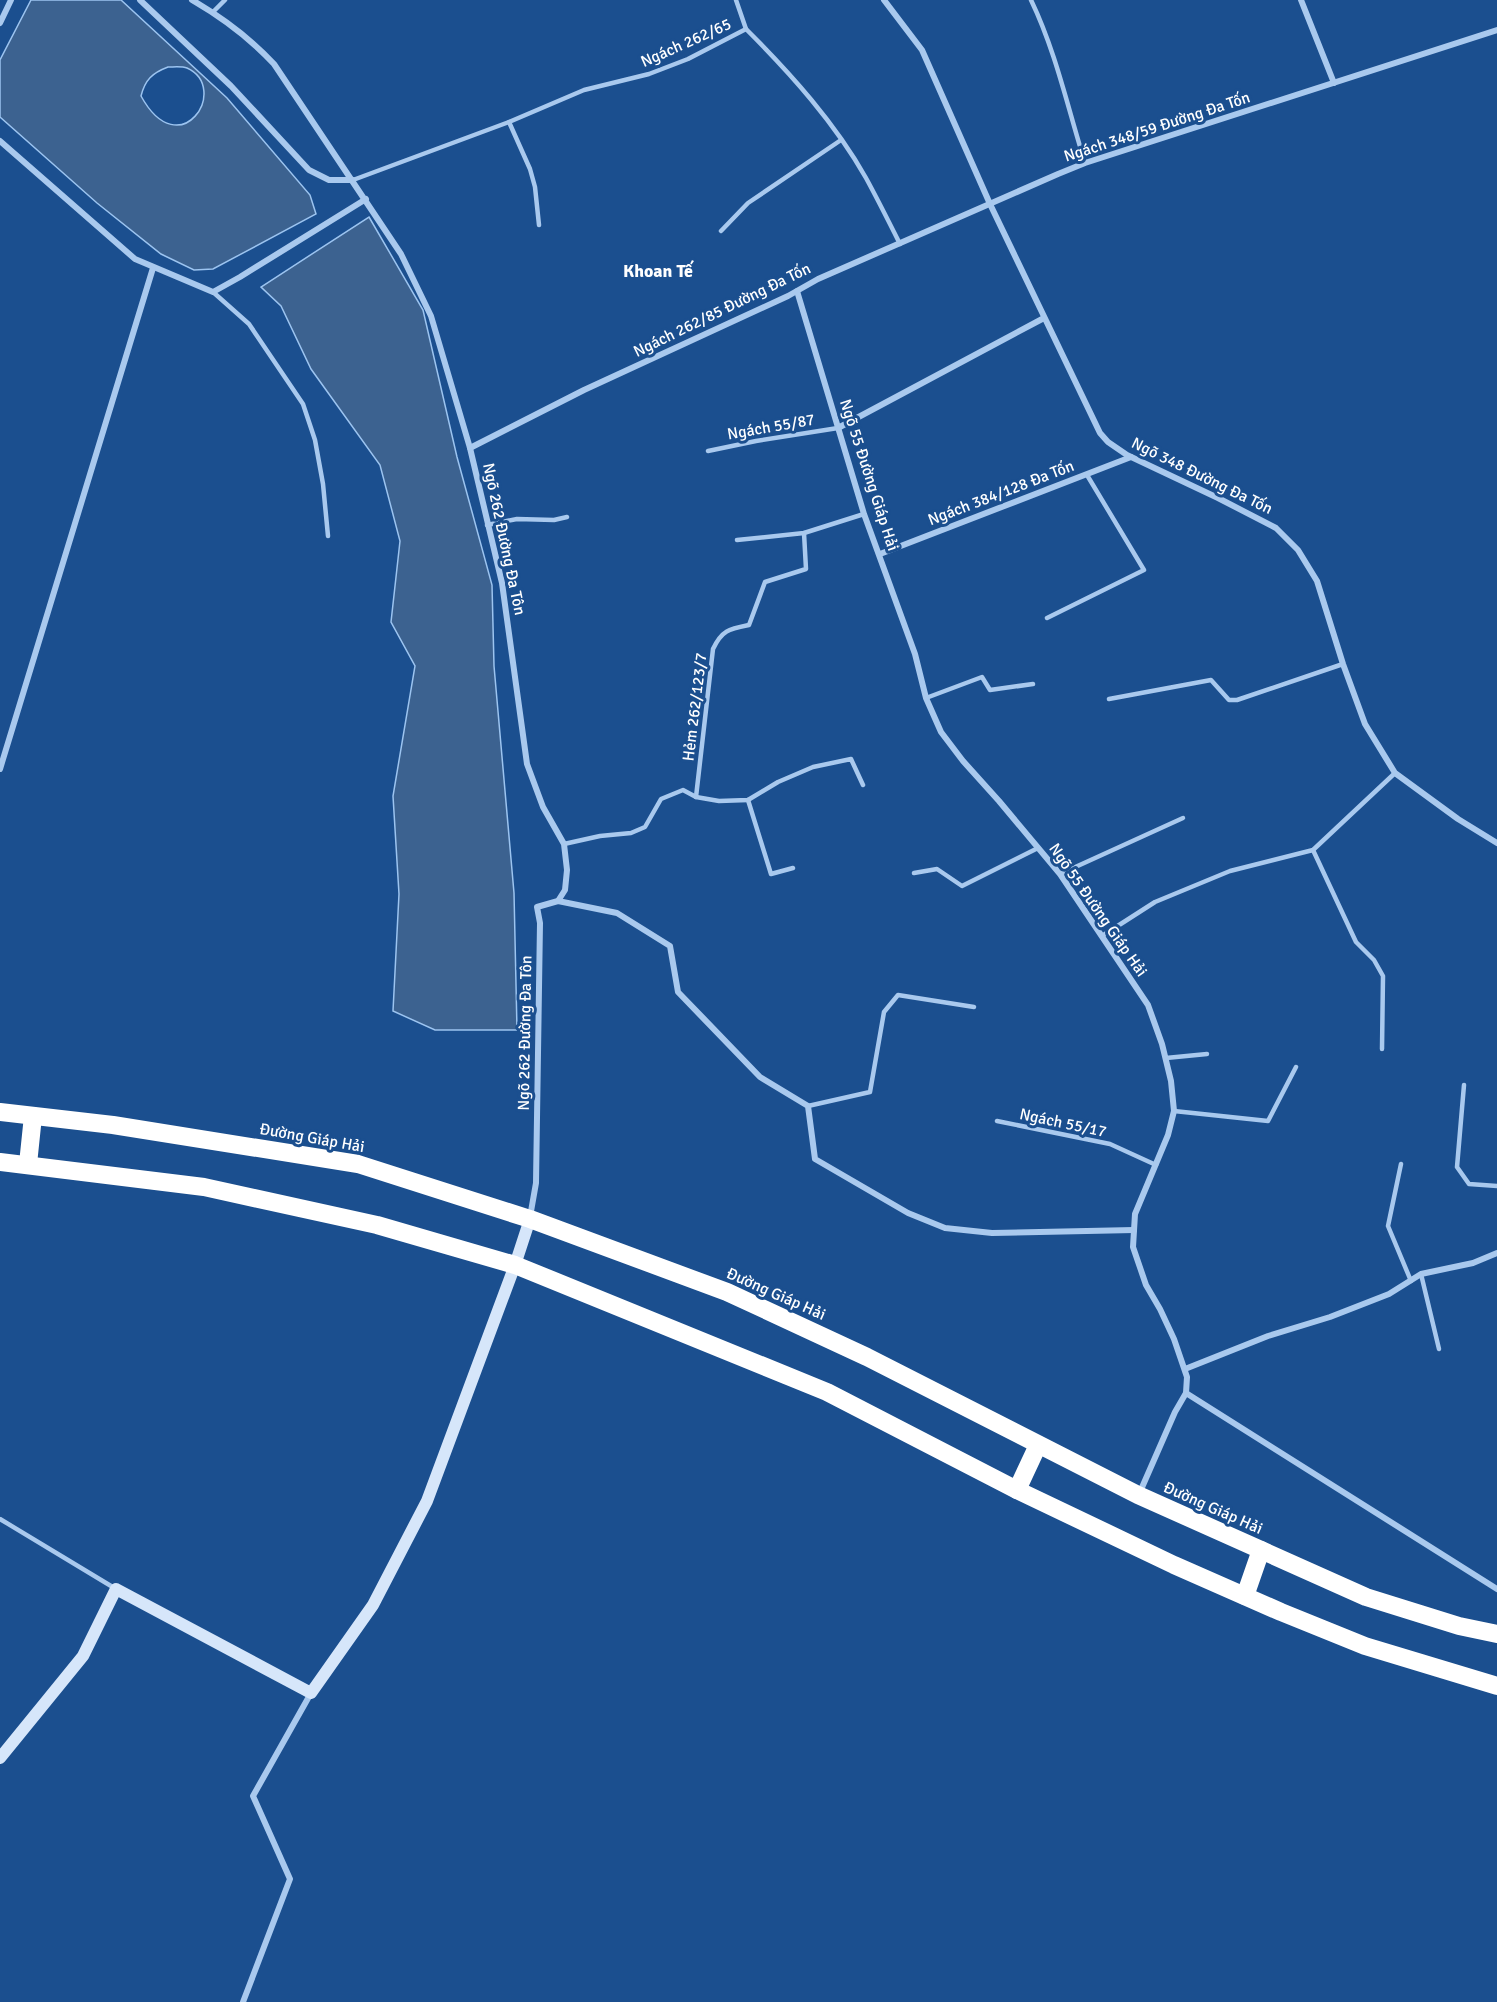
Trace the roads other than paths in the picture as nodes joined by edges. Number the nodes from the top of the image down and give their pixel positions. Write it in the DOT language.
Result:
graph roads {
  1 [pos="11,0"];
  2 [pos="140,0"];
  3 [pos="192,0"];
  4 [pos="225,0"];
  5 [pos="736,0"];
  6 [pos="884,0"];
  7 [pos="1031,0"];
  8 [pos="1301,0"];
  9 [pos="213,12"];
  10 [pos="0,23"];
  11 [pos="746,29"];
  12 [pos="1497,30"];
  13 [pos="1334,83"];
  14 [pos="508,122"];
  15 [pos="841,140"];
  16 [pos="0,141"];
  17 [pos="1085,163"];
  18 [pos="353,180"];
  19 [pos="366,199"];
  20 [pos="990,204"];
  21 [pos="540,225"];
  22 [pos="721,231"];
  23 [pos="900,244"];
  24 [pos="153,268"];
  25 [pos="213,291"];
  26 [pos="797,291"];
  27 [pos="1044,318"];
  28 [pos="838,428"];
  29 [pos="470,448"];
  30 [pos="708,451"];
  31 [pos="1131,457"];
  32 [pos="1087,475"];
  33 [pos="864,514"];
  34 [pos="567,518"];
  35 [pos="487,525"];
  36 [pos="804,532"];
  37 [pos="328,536"];
  38 [pos="737,540"];
  39 [pos="880,554"];
  40 [pos="1047,618"];
  41 [pos="1343,664"];
  42 [pos="1033,684"];
  43 [pos="926,698"];
  44 [pos="1109,699"];
  45 [pos="0,769"];
  46 [pos="1395,773"];
  47 [pos="863,785"];
  48 [pos="696,797"];
  49 [pos="748,800"];
  50 [pos="1183,818"];
  51 [pos="1497,843"];
  52 [pos="564,844"];
  53 [pos="1038,848"];
  54 [pos="1313,850"];
  55 [pos="793,868"];
  56 [pos="914,873"];
  57 [pos="1060,874"];
  58 [pos="558,901"];
  59 [pos="1102,936"];
  60 [pos="974,1007"];
  61 [pos="1382,1049"];
  62 [pos="1207,1054"];
  63 [pos="1166,1058"];
  64 [pos="1296,1067"];
  65 [pos="1464,1085"];
  66 [pos="808,1106"];
  67 [pos="1174,1111"];
  68 [pos="0,1112"];
  69 [pos="33,1116"];
  70 [pos="997,1121"];
  71 [pos="0,1162"];
  72 [pos="28,1164"];
  73 [pos="1401,1164"];
  74 [pos="1156,1166"];
  75 [pos="1497,1186"];
  76 [pos="530,1219"];
  77 [pos="1134,1230"];
  78 [pos="1497,1253"];
  79 [pos="515,1265"];
  80 [pos="1421,1274"];
  81 [pos="1411,1281"];
  82 [pos="1439,1349"];
  83 [pos="1185,1369"];
  84 [pos="1186,1394"];
  85 [pos="1038,1445"];
  86 [pos="1017,1490"];
  87 [pos="1138,1495"];
  88 [pos="0,1519"];
  89 [pos="1261,1550"];
  90 [pos="116,1588"];
  91 [pos="1497,1589"];
  92 [pos="1245,1596"];
  93 [pos="1497,1634"];
  94 [pos="1497,1686"];
  95 [pos="311,1693"];
  96 [pos="0,1758"];
  97 [pos="243,2002"];
  1 -- 10 [label="street"];
  2 -- 18 [label="street"];
  3 -- 9 [label="street, Ngõ 262 Đường Đa Tôn"];
  4 -- 9 [label="lane"];
  5 -- 11 [label="lane"];
  6 -- 20 [label="street, Ngõ 348 Đường Đa Tốn"];
  7 -- 17 [label="lane"];
  8 -- 13 [label="street"];
  9 -- 18 [label="street, Ngõ 262 Đường Đa Tôn"];
  11 -- 14 [label="lane, Ngách 262/65"];
  11 -- 15 [label="lane, Ngách 262/65"];
  12 -- 13 [label="street, Ngách 348/59 Đường Đa Tốn"];
  13 -- 17 [label="street, Ngách 348/59 Đường Đa Tốn"];
  14 -- 18 [label="lane, Ngách 262/65"];
  14 -- 21 [label="lane"];
  15 -- 22 [label="lane"];
  15 -- 23 [label="lane, Ngách 262/65"];
  16 -- 24 [label="street"];
  17 -- 20 [label="street, Ngách 348/59 Đường Đa Tốn"];
  18 -- 19 [label="street, Ngõ 262 Đường Đa Tôn"];
  19 -- 25 [label="street"];
  19 -- 29 [label="street, Ngõ 262 Đường Đa Tôn"];
  20 -- 23 [label="street, Ngách 262/85 Đường Đa Tốn"];
  20 -- 27 [label="street, Ngõ 348 Đường Đa Tốn"];
  23 -- 26 [label="street, Ngách 262/85 Đường Đa Tốn"];
  24 -- 25 [label="street"];
  24 -- 45 [label="street"];
  25 -- 37 [label="lane"];
  26 -- 28 [label="street, Ngõ 55 Đường Giáp Hải"];
  26 -- 29 [label="street, Ngách 262/85 Đường Đa Tốn"];
  27 -- 28 [label="street"];
  27 -- 31 [label="street, Ngõ 348 Đường Đa Tốn"];
  28 -- 30 [label="lane, Ngách 55/87"];
  28 -- 33 [label="street, Ngõ 55 Đường Giáp Hải"];
  29 -- 35 [label="street, Ngõ 262 Đường Đa Tôn"];
  31 -- 32 [label="street, Ngách 384/128 Đa Tốn"];
  31 -- 41 [label="street, Ngõ 348 Đường Đa Tốn"];
  32 -- 39 [label="street, Ngách 384/128 Đa Tốn"];
  32 -- 40 [label="lane"];
  33 -- 36 [label="lane"];
  33 -- 39 [label="street, Ngõ 55 Đường Giáp Hải"];
  34 -- 35 [label="lane"];
  35 -- 52 [label="street, Ngõ 262 Đường Đa Tôn"];
  36 -- 38 [label="lane"];
  36 -- 48 [label="lane, Hẻm 262/123/7"];
  39 -- 43 [label="street, Ngõ 55 Đường Giáp Hải"];
  41 -- 44 [label="lane"];
  41 -- 46 [label="street, Ngõ 348 Đường Đa Tốn"];
  42 -- 43 [label="lane"];
  43 -- 53 [label="street, Ngõ 55 Đường Giáp Hải"];
  46 -- 51 [label="street, Ngõ 348 Đường Đa Tốn"];
  46 -- 54 [label="lane"];
  47 -- 49 [label="lane"];
  48 -- 49 [label="lane"];
  48 -- 52 [label="lane"];
  49 -- 55 [label="lane"];
  50 -- 57 [label="lane"];
  52 -- 58 [label="street, Ngõ 262 Đường Đa Tôn"];
  53 -- 56 [label="lane"];
  53 -- 57 [label="street, Ngõ 55 Đường Giáp Hải"];
  54 -- 59 [label="lane"];
  54 -- 61 [label="lane"];
  57 -- 59 [label="street, Ngõ 55 Đường Giáp Hải"];
  58 -- 66 [label="street"];
  58 -- 76 [label="street, Ngõ 262 Đường Đa Tôn"];
  59 -- 63 [label="street, Ngõ 55 Đường Giáp Hải"];
  60 -- 66 [label="lane"];
  62 -- 63 [label="lane"];
  63 -- 67 [label="street, Ngõ 55 Đường Giáp Hải"];
  64 -- 67 [label="lane"];
  65 -- 75 [label="lane"];
  66 -- 77 [label="street"];
  67 -- 74 [label="street, Ngõ 55 Đường Giáp Hải"];
  68 -- 69 [label="highway, Đường Giáp Hải"];
  69 -- 72 [label="highway"];
  69 -- 76 [label="highway, Đường Giáp Hải"];
  70 -- 74 [label="lane, Ngách 55/17"];
  71 -- 72 [label="highway"];
  72 -- 79 [label="highway"];
  73 -- 81 [label="lane"];
  74 -- 77 [label="street, Ngõ 55 Đường Giáp Hải"];
  76 -- 79 [label="street"];
  76 -- 85 [label="highway, Đường Giáp Hải"];
  77 -- 83 [label="street, Ngõ 55 Đường Giáp Hải"];
  78 -- 80 [label="street"];
  79 -- 86 [label="highway"];
  79 -- 95 [label="street"];
  80 -- 81 [label="street"];
  80 -- 82 [label="lane"];
  81 -- 83 [label="street"];
  83 -- 84 [label="street, Ngõ 55 Đường Giáp Hải"];
  84 -- 87 [label="street"];
  84 -- 91 [label="street"];
  85 -- 86 [label="highway"];
  85 -- 87 [label="highway, Đường Giáp Hải"];
  86 -- 92 [label="highway"];
  87 -- 89 [label="highway, Đường Giáp Hải"];
  88 -- 90 [label="lane"];
  89 -- 92 [label="highway"];
  89 -- 93 [label="highway, Đường Giáp Hải"];
  90 -- 95 [label="street"];
  90 -- 96 [label="street"];
  92 -- 94 [label="highway"];
  95 -- 97 [label="street"];
}
